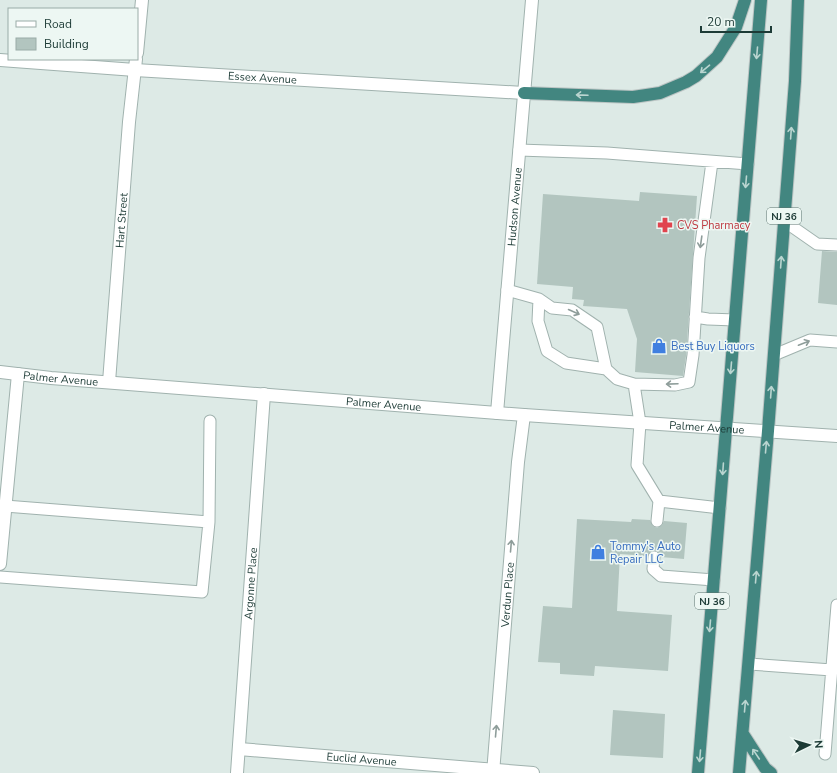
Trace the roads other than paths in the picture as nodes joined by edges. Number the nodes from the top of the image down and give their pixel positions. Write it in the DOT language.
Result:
graph roads {
  1 [pos="142,0"];
  2 [pos="532,0"];
  3 [pos="745,0"];
  4 [pos="761,0"];
  5 [pos="798,0"];
  6 [pos="138,42"];
  7 [pos="0,60"];
  8 [pos="136,64"];
  9 [pos="524,93"];
  10 [pos="520,150"];
  11 [pos="712,162"];
  12 [pos="748,164"];
  13 [pos="784,221"];
  14 [pos="833,245"];
  15 [pos="507,290"];
  16 [pos="539,299"];
  17 [pos="695,317"];
  18 [pos="735,320"];
  19 [pos="837,342"];
  20 [pos="774,355"];
  21 [pos="606,369"];
  22 [pos="0,372"];
  23 [pos="18,374"];
  24 [pos="109,382"];
  25 [pos="634,384"];
  26 [pos="264,394"];
  27 [pos="497,413"];
  28 [pos="524,415"];
  29 [pos="210,421"];
  30 [pos="640,423"];
  31 [pos="726,430"];
  32 [pos="768,431"];
  33 [pos="837,436"];
  34 [pos="659,501"];
  35 [pos="5,506"];
  36 [pos="720,508"];
  37 [pos="658,521"];
  38 [pos="208,522"];
  39 [pos="1,545"];
  40 [pos="654,557"];
  41 [pos="0,564"];
  42 [pos="0,577"];
  43 [pos="714,580"];
  44 [pos="837,605"];
  45 [pos="837,610"];
  46 [pos="749,664"];
  47 [pos="832,670"];
  48 [pos="743,734"];
  49 [pos="239,750"];
  50 [pos="825,754"];
  51 [pos="493,772"];
  52 [pos="237,773"];
  53 [pos="533,773"];
  54 [pos="698,773"];
  55 [pos="739,773"];
  56 [pos="771,773"];
  1 -- 6 [label="street"];
  2 -- 9 [label="street, Hudson Avenue"];
  3 -- 9 [label="highway, one-way"];
  4 -- 12 [label="highway, NJ 36, one-way"];
  13 -- 5 [label="highway, NJ 36, one-way"];
  7 -- 8 [label="street, Essex Avenue"];
  8 -- 9 [label="street, Essex Avenue"];
  8 -- 24 [label="street, Hart Street"];
  9 -- 10 [label="street, Hudson Avenue"];
  10 -- 11 [label="lane"];
  10 -- 15 [label="street, Hudson Avenue"];
  11 -- 12 [label="lane"];
  11 -- 17 [label="lane, one-way"];
  12 -- 18 [label="highway, NJ 36, one-way"];
  13 -- 14 [label="lane"];
  20 -- 13 [label="highway, NJ 36, one-way"];
  15 -- 16 [label="lane"];
  15 -- 27 [label="street, Hudson Avenue"];
  16 -- 21 [label="lane, one-way"];
  16 -- 21 [label="lane"];
  17 -- 18 [label="lane"];
  17 -- 25 [label="lane, one-way"];
  18 -- 31 [label="highway, NJ 36, one-way"];
  20 -- 19 [label="lane, one-way"];
  32 -- 20 [label="highway, NJ 36, one-way"];
  21 -- 25 [label="lane"];
  22 -- 23 [label="street, Palmer Avenue"];
  23 -- 24 [label="street, Palmer Avenue"];
  23 -- 35 [label="street"];
  24 -- 26 [label="street, Palmer Avenue"];
  25 -- 30 [label="lane"];
  26 -- 27 [label="street, Palmer Avenue"];
  26 -- 49 [label="street, Argonne Place"];
  27 -- 28 [label="street, Palmer Avenue"];
  28 -- 30 [label="street, Palmer Avenue"];
  51 -- 28 [label="street, Verdun Place, one-way"];
  29 -- 38 [label="lane"];
  30 -- 31 [label="street, Palmer Avenue"];
  30 -- 34 [label="lane"];
  31 -- 32 [label="street, Palmer Avenue"];
  31 -- 36 [label="highway, NJ 36, one-way"];
  32 -- 33 [label="street, Palmer Avenue"];
  46 -- 32 [label="highway, NJ 36, one-way"];
  34 -- 36 [label="lane"];
  34 -- 37 [label="lane"];
  35 -- 38 [label="lane"];
  35 -- 39 [label="street"];
  36 -- 43 [label="highway, NJ 36"];
  38 -- 42 [label="lane"];
  39 -- 41 [label="street"];
  40 -- 43 [label="lane"];
  43 -- 54 [label="highway, NJ 36, one-way"];
  44 -- 45 [label="lane"];
  45 -- 47 [label="lane"];
  46 -- 47 [label="lane"];
  48 -- 46 [label="highway, NJ 36, one-way"];
  47 -- 50 [label="lane"];
  48 -- 55 [label="highway, NJ 36"];
  56 -- 48 [label="highway, one-way"];
  49 -- 51 [label="street, Euclid Avenue"];
  49 -- 52 [label="street, Argonne Place"];
  51 -- 53 [label="street, Euclid Avenue"];
}
